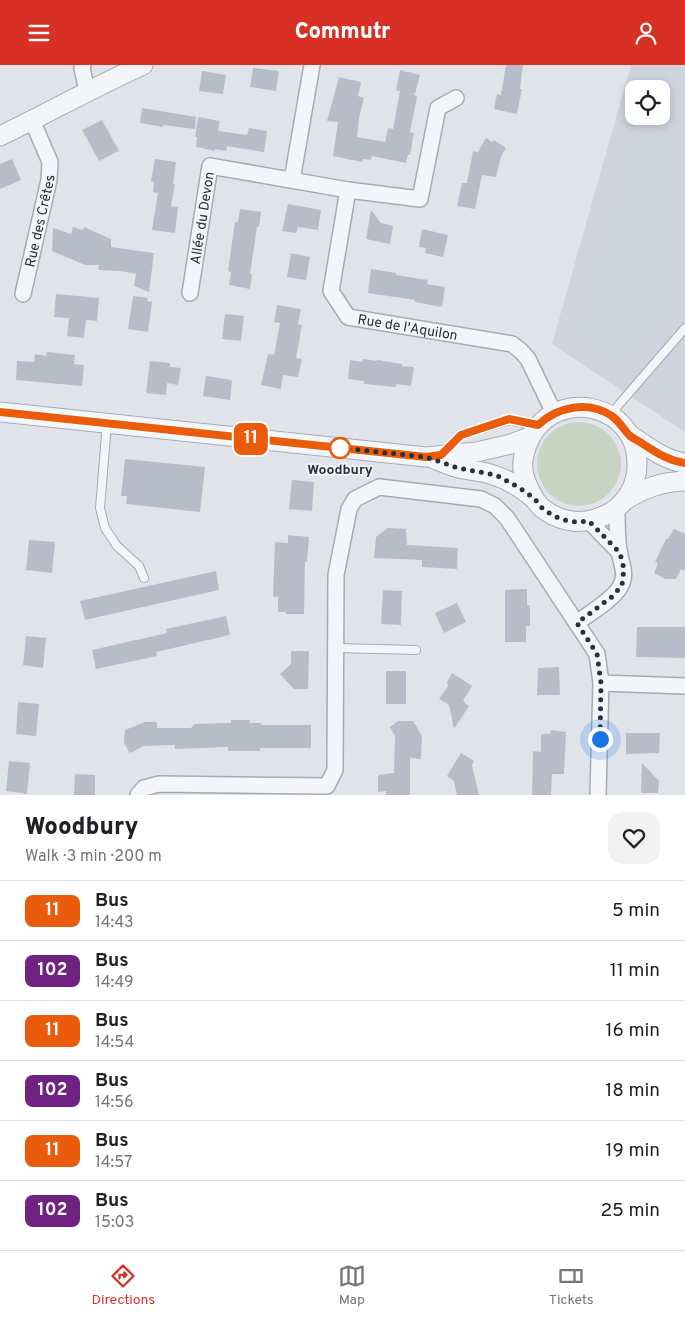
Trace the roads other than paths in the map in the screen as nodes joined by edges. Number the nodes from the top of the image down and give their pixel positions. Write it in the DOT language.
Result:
graph roads {
  1 [pos="83,65"];
  2 [pos="143,65"];
  3 [pos="312,65"];
  4 [pos="87,91"];
  5 [pos="456,98"];
  6 [pos="32,121"];
  7 [pos="0,136"];
  8 [pos="292,180"];
  9 [pos="348,190"];
  10 [pos="22,293"];
  11 [pos="190,293"];
  12 [pos="685,328"];
  13 [pos="0,412"];
  14 [pos="554,413"];
  15 [pos="610,415"];
  16 [pos="107,423"];
  17 [pos="533,431"];
  18 [pos="630,435"];
  19 [pos="434,456"];
  20 [pos="685,463"];
  21 [pos="685,481"];
  22 [pos="534,498"];
  23 [pos="621,504"];
  24 [pos="589,521"];
  25 [pos="620,553"];
  26 [pos="144,578"];
  27 [pos="577,623"];
  28 [pos="336,648"];
  29 [pos="416,650"];
  30 [pos="601,683"];
  31 [pos="685,686"];
  32 [pos="331,791"];
  33 [pos="138,795"];
  34 [pos="598,795"];
  1 -- 4 [label="street"];
  2 -- 4 [label="street"];
  3 -- 8 [label="street"];
  4 -- 6 [label="street"];
  5 -- 9 [label="street"];
  6 -- 7 [label="street"];
  6 -- 10 [label="street, Rue des Crêtes"];
  8 -- 9 [label="street"];
  8 -- 11 [label="street, Allée du Devon"];
  9 -- 14 [label="street, Rue de l'Aquilon"];
  12 -- 15 [label="lane"];
  13 -- 16 [label="street"];
  14 -- 15 [label="street"];
  14 -- 17 [label="street"];
  15 -- 18 [label="street"];
  16 -- 19 [label="street"];
  16 -- 26 [label="lane"];
  17 -- 19 [label="street"];
  17 -- 22 [label="street"];
  18 -- 20 [label="street"];
  18 -- 23 [label="street"];
  19 -- 22 [label="street"];
  21 -- 23 [label="street"];
  22 -- 24 [label="street"];
  23 -- 24 [label="street"];
  23 -- 25 [label="street"];
  24 -- 25 [label="street"];
  25 -- 27 [label="street"];
  27 -- 28 [label="street"];
  27 -- 30 [label="street"];
  28 -- 29 [label="lane"];
  28 -- 32 [label="street"];
  30 -- 31 [label="street"];
  30 -- 34 [label="street"];
  32 -- 33 [label="street"];
}
